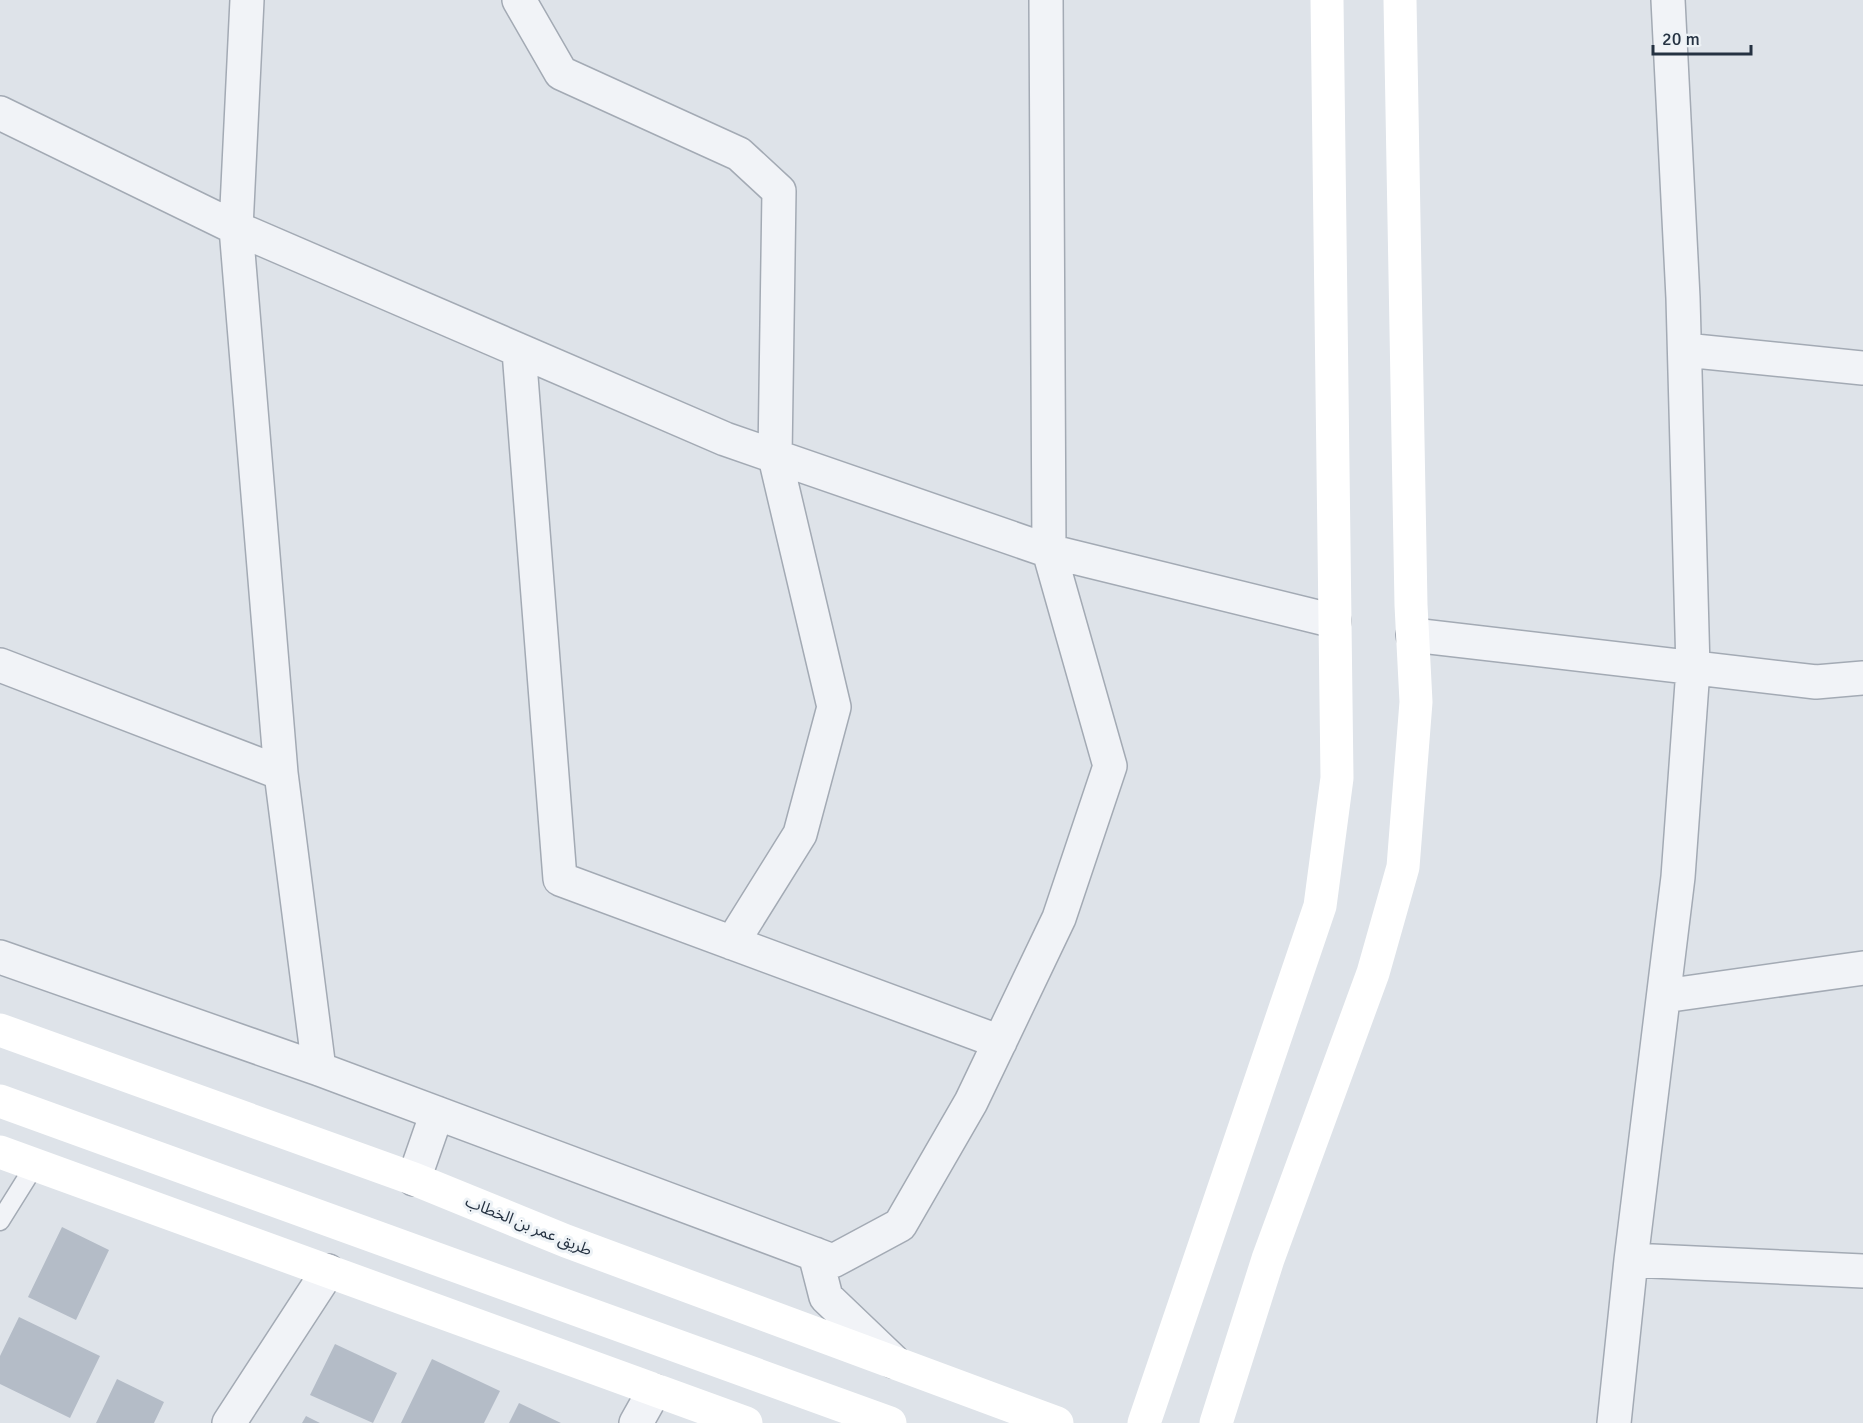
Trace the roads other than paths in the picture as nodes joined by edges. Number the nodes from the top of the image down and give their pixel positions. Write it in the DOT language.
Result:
graph roads {
  1 [pos="247,0"];
  2 [pos="519,0"];
  3 [pos="1046,0"];
  4 [pos="1327,0"];
  5 [pos="1400,0"];
  6 [pos="1668,0"];
  7 [pos="0,113"];
  8 [pos="236,228"];
  9 [pos="1684,350"];
  10 [pos="519,351"];
  11 [pos="1863,368"];
  12 [pos="775,457"];
  13 [pos="1049,551"];
  14 [pos="1334,621"];
  15 [pos="1413,635"];
  16 [pos="0,665"];
  17 [pos="1693,669"];
  18 [pos="1863,678"];
  19 [pos="281,773"];
  20 [pos="732,943"];
  21 [pos="0,957"];
  22 [pos="1863,969"];
  23 [pos="1664,996"];
  24 [pos="0,1030"];
  25 [pos="999,1042"];
  26 [pos="319,1069"];
  27 [pos="0,1101"];
  28 [pos="437,1113"];
  29 [pos="0,1152"];
  30 [pos="35,1165"];
  31 [pos="414,1179"];
  32 [pos="0,1221"];
  33 [pos="815,1254"];
  34 [pos="1631,1260"];
  35 [pos="328,1271"];
  36 [pos="1863,1271"];
  37 [pos="893,1361"];
  38 [pos="654,1391"];
  39 [pos="229,1423"];
  40 [pos="636,1423"];
  41 [pos="746,1423"];
  42 [pos="890,1423"];
  43 [pos="1057,1423"];
  44 [pos="1144,1423"];
  45 [pos="1216,1423"];
  46 [pos="1614,1423"];
  1 -- 8 [label="street"];
  2 -- 12 [label="street"];
  3 -- 13 [label="street"];
  4 -- 14 [label="street"];
  5 -- 15 [label="street"];
  6 -- 9 [label="street"];
  7 -- 8 [label="street"];
  8 -- 10 [label="street"];
  8 -- 19 [label="street"];
  9 -- 11 [label="street"];
  9 -- 17 [label="street"];
  10 -- 12 [label="street"];
  10 -- 20 [label="street"];
  12 -- 13 [label="street"];
  12 -- 20 [label="street"];
  13 -- 14 [label="street"];
  13 -- 25 [label="street"];
  14 -- 44 [label="street"];
  15 -- 17 [label="street"];
  15 -- 45 [label="street"];
  16 -- 19 [label="street"];
  17 -- 18 [label="street"];
  17 -- 23 [label="street"];
  19 -- 26 [label="street"];
  20 -- 25 [label="street"];
  21 -- 26 [label="street"];
  22 -- 23 [label="street"];
  23 -- 34 [label="street"];
  24 -- 31 [label="street, طريق عمر بن الخطاب"];
  25 -- 33 [label="street"];
  26 -- 28 [label="street"];
  27 -- 42 [label="street"];
  28 -- 31 [label="street"];
  28 -- 33 [label="street"];
  29 -- 30 [label="street"];
  30 -- 32 [label="lane"];
  30 -- 35 [label="street"];
  31 -- 37 [label="street, طريق عمر بن الخطاب"];
  33 -- 37 [label="street"];
  34 -- 36 [label="street"];
  34 -- 46 [label="street"];
  35 -- 38 [label="street"];
  35 -- 39 [label="street"];
  37 -- 43 [label="street, طريق عمر بن الخطاب"];
  38 -- 40 [label="street"];
  38 -- 41 [label="street"];
}
